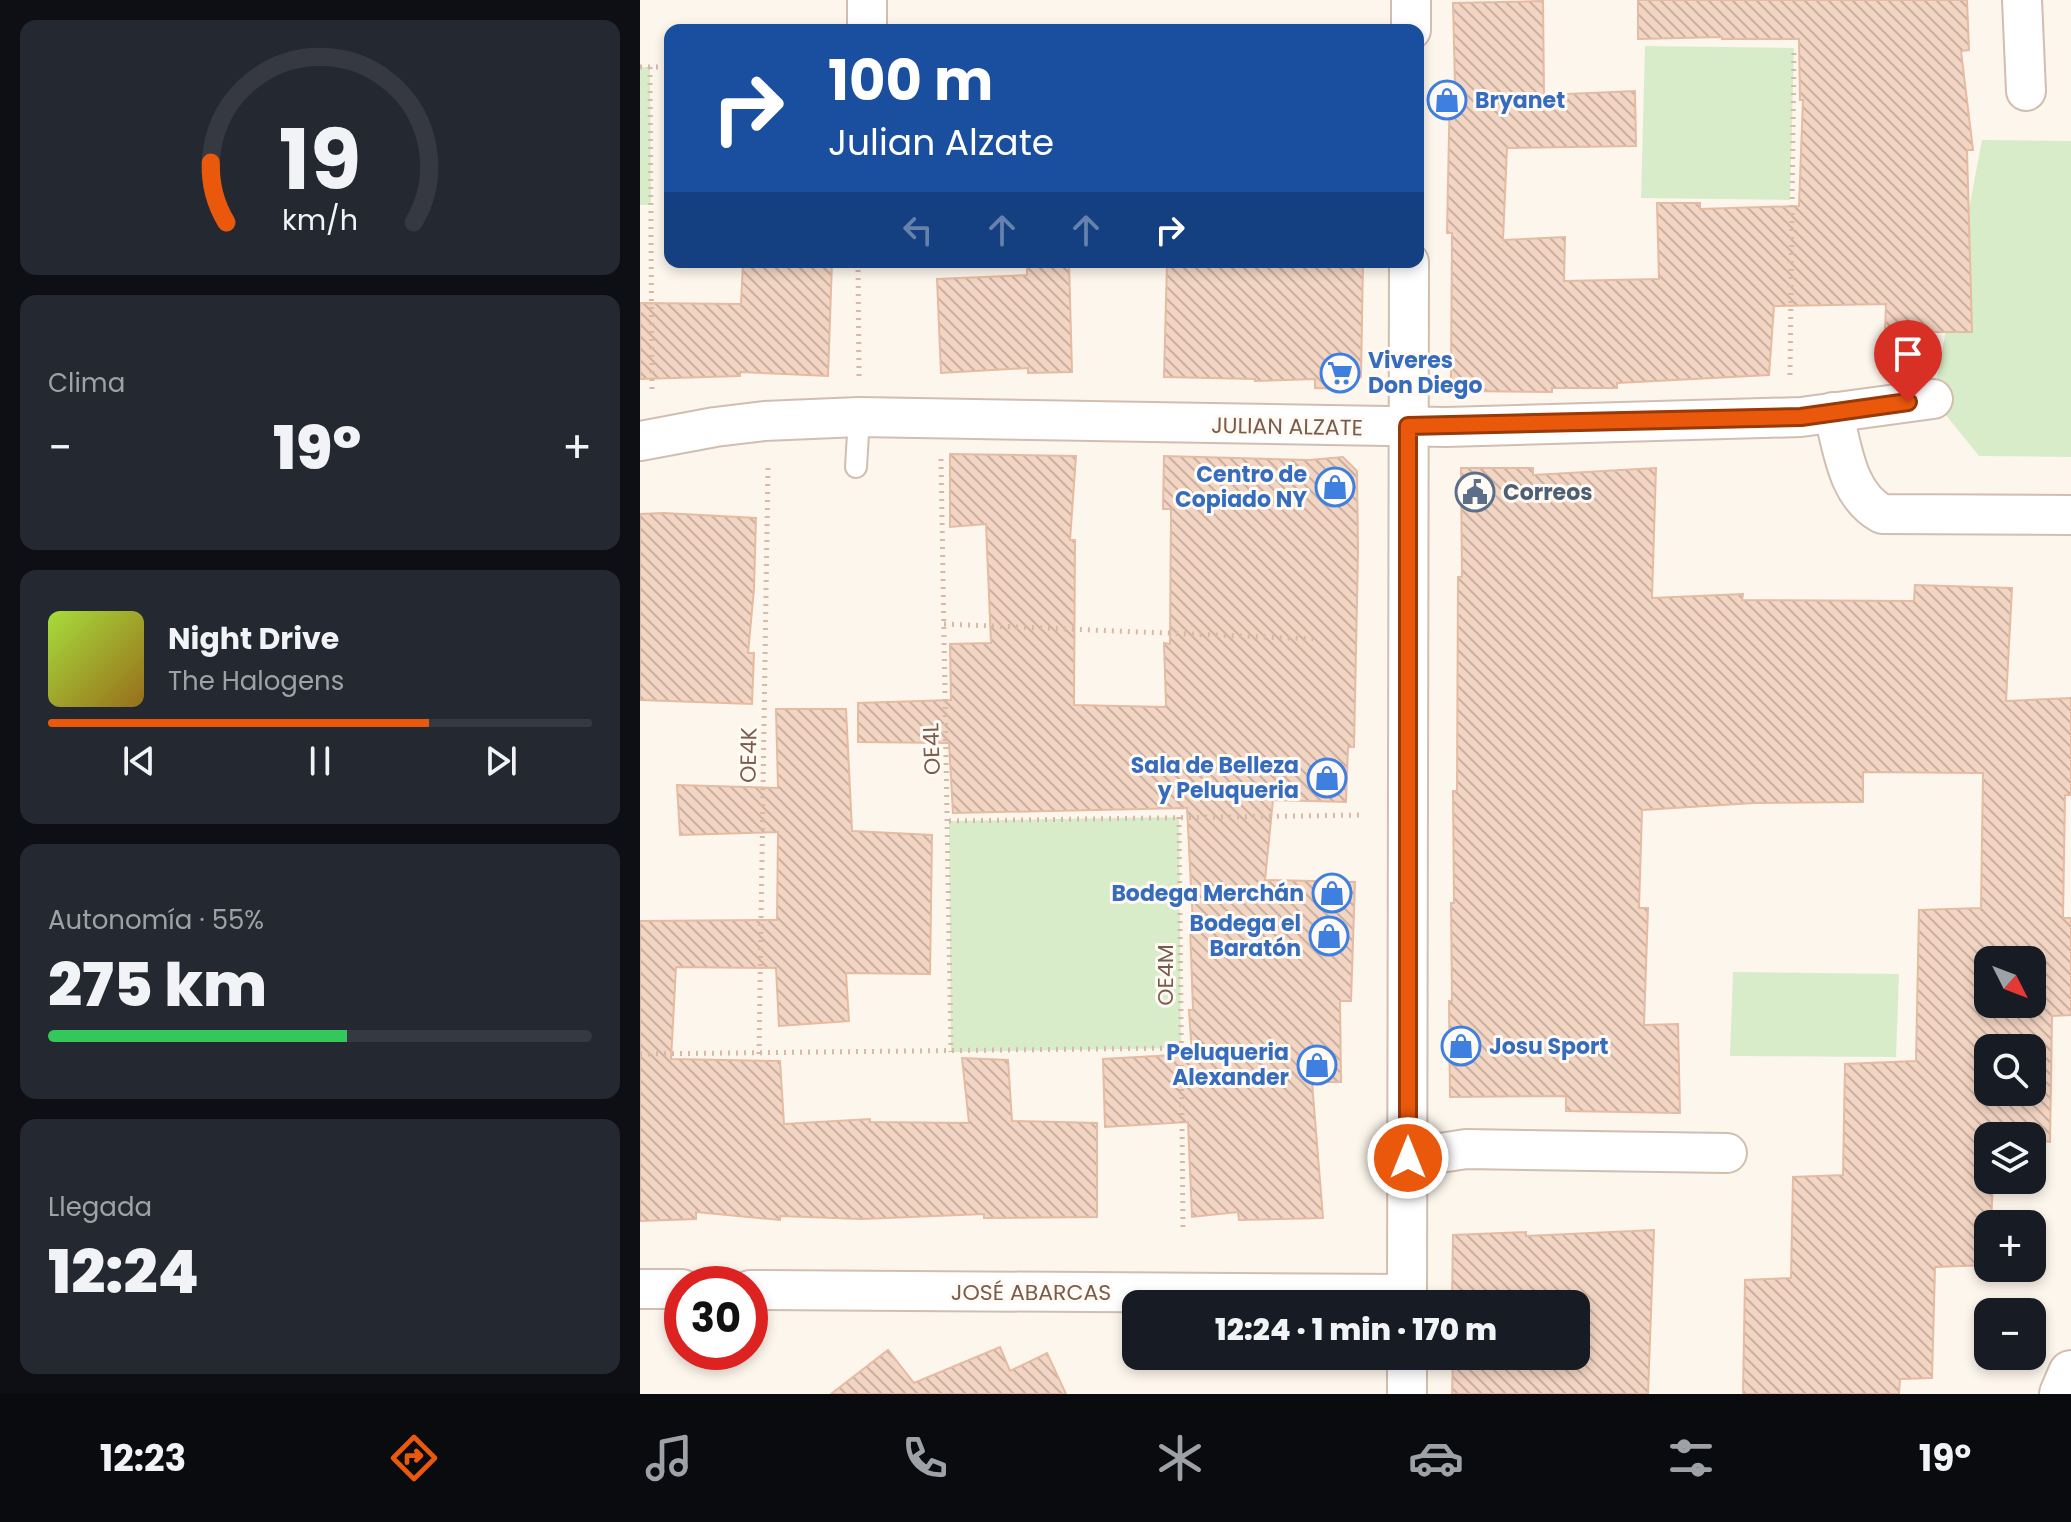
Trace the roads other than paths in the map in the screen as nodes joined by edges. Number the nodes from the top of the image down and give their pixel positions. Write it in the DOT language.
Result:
graph roads {
  1 [pos="867,0"];
  2 [pos="1411,0"];
  3 [pos="2022,0"];
  4 [pos="867,24"];
  5 [pos="1411,24"];
  6 [pos="2026,91"];
  7 [pos="1409,268"];
  8 [pos="1933,399"];
  9 [pos="1833,412"];
  10 [pos="859,417"];
  11 [pos="1408,426"];
  12 [pos="640,441"];
  13 [pos="856,467"];
  14 [pos="2071,515"];
  15 [pos="1727,1153"];
  16 [pos="1408,1158"];
  17 [pos="640,1289"];
  18 [pos="664,1289"];
  19 [pos="768,1290"];
  20 [pos="1407,1290"];
  21 [pos="1122,1295"];
  22 [pos="1407,1370"];
  23 [pos="2071,1373"];
  24 [pos="1407,1394"];
  25 [pos="2062,1394"];
  1 -- 4 [label="street"];
  2 -- 5 [label="street"];
  3 -- 6 [label="street"];
  7 -- 11 [label="street"];
  8 -- 9 [label="street, JULIAN ALZATE"];
  9 -- 11 [label="street, JULIAN ALZATE"];
  9 -- 14 [label="street"];
  10 -- 11 [label="street, JULIAN ALZATE"];
  10 -- 12 [label="street, JULIAN ALZATE"];
  10 -- 13 [label="lane"];
  11 -- 16 [label="street"];
  15 -- 16 [label="street"];
  16 -- 20 [label="street"];
  17 -- 18 [label="street"];
  19 -- 21 [label="street, JOSÉ ABARCAS"];
  22 -- 24 [label="street"];
  23 -- 25 [label="street"];
}
